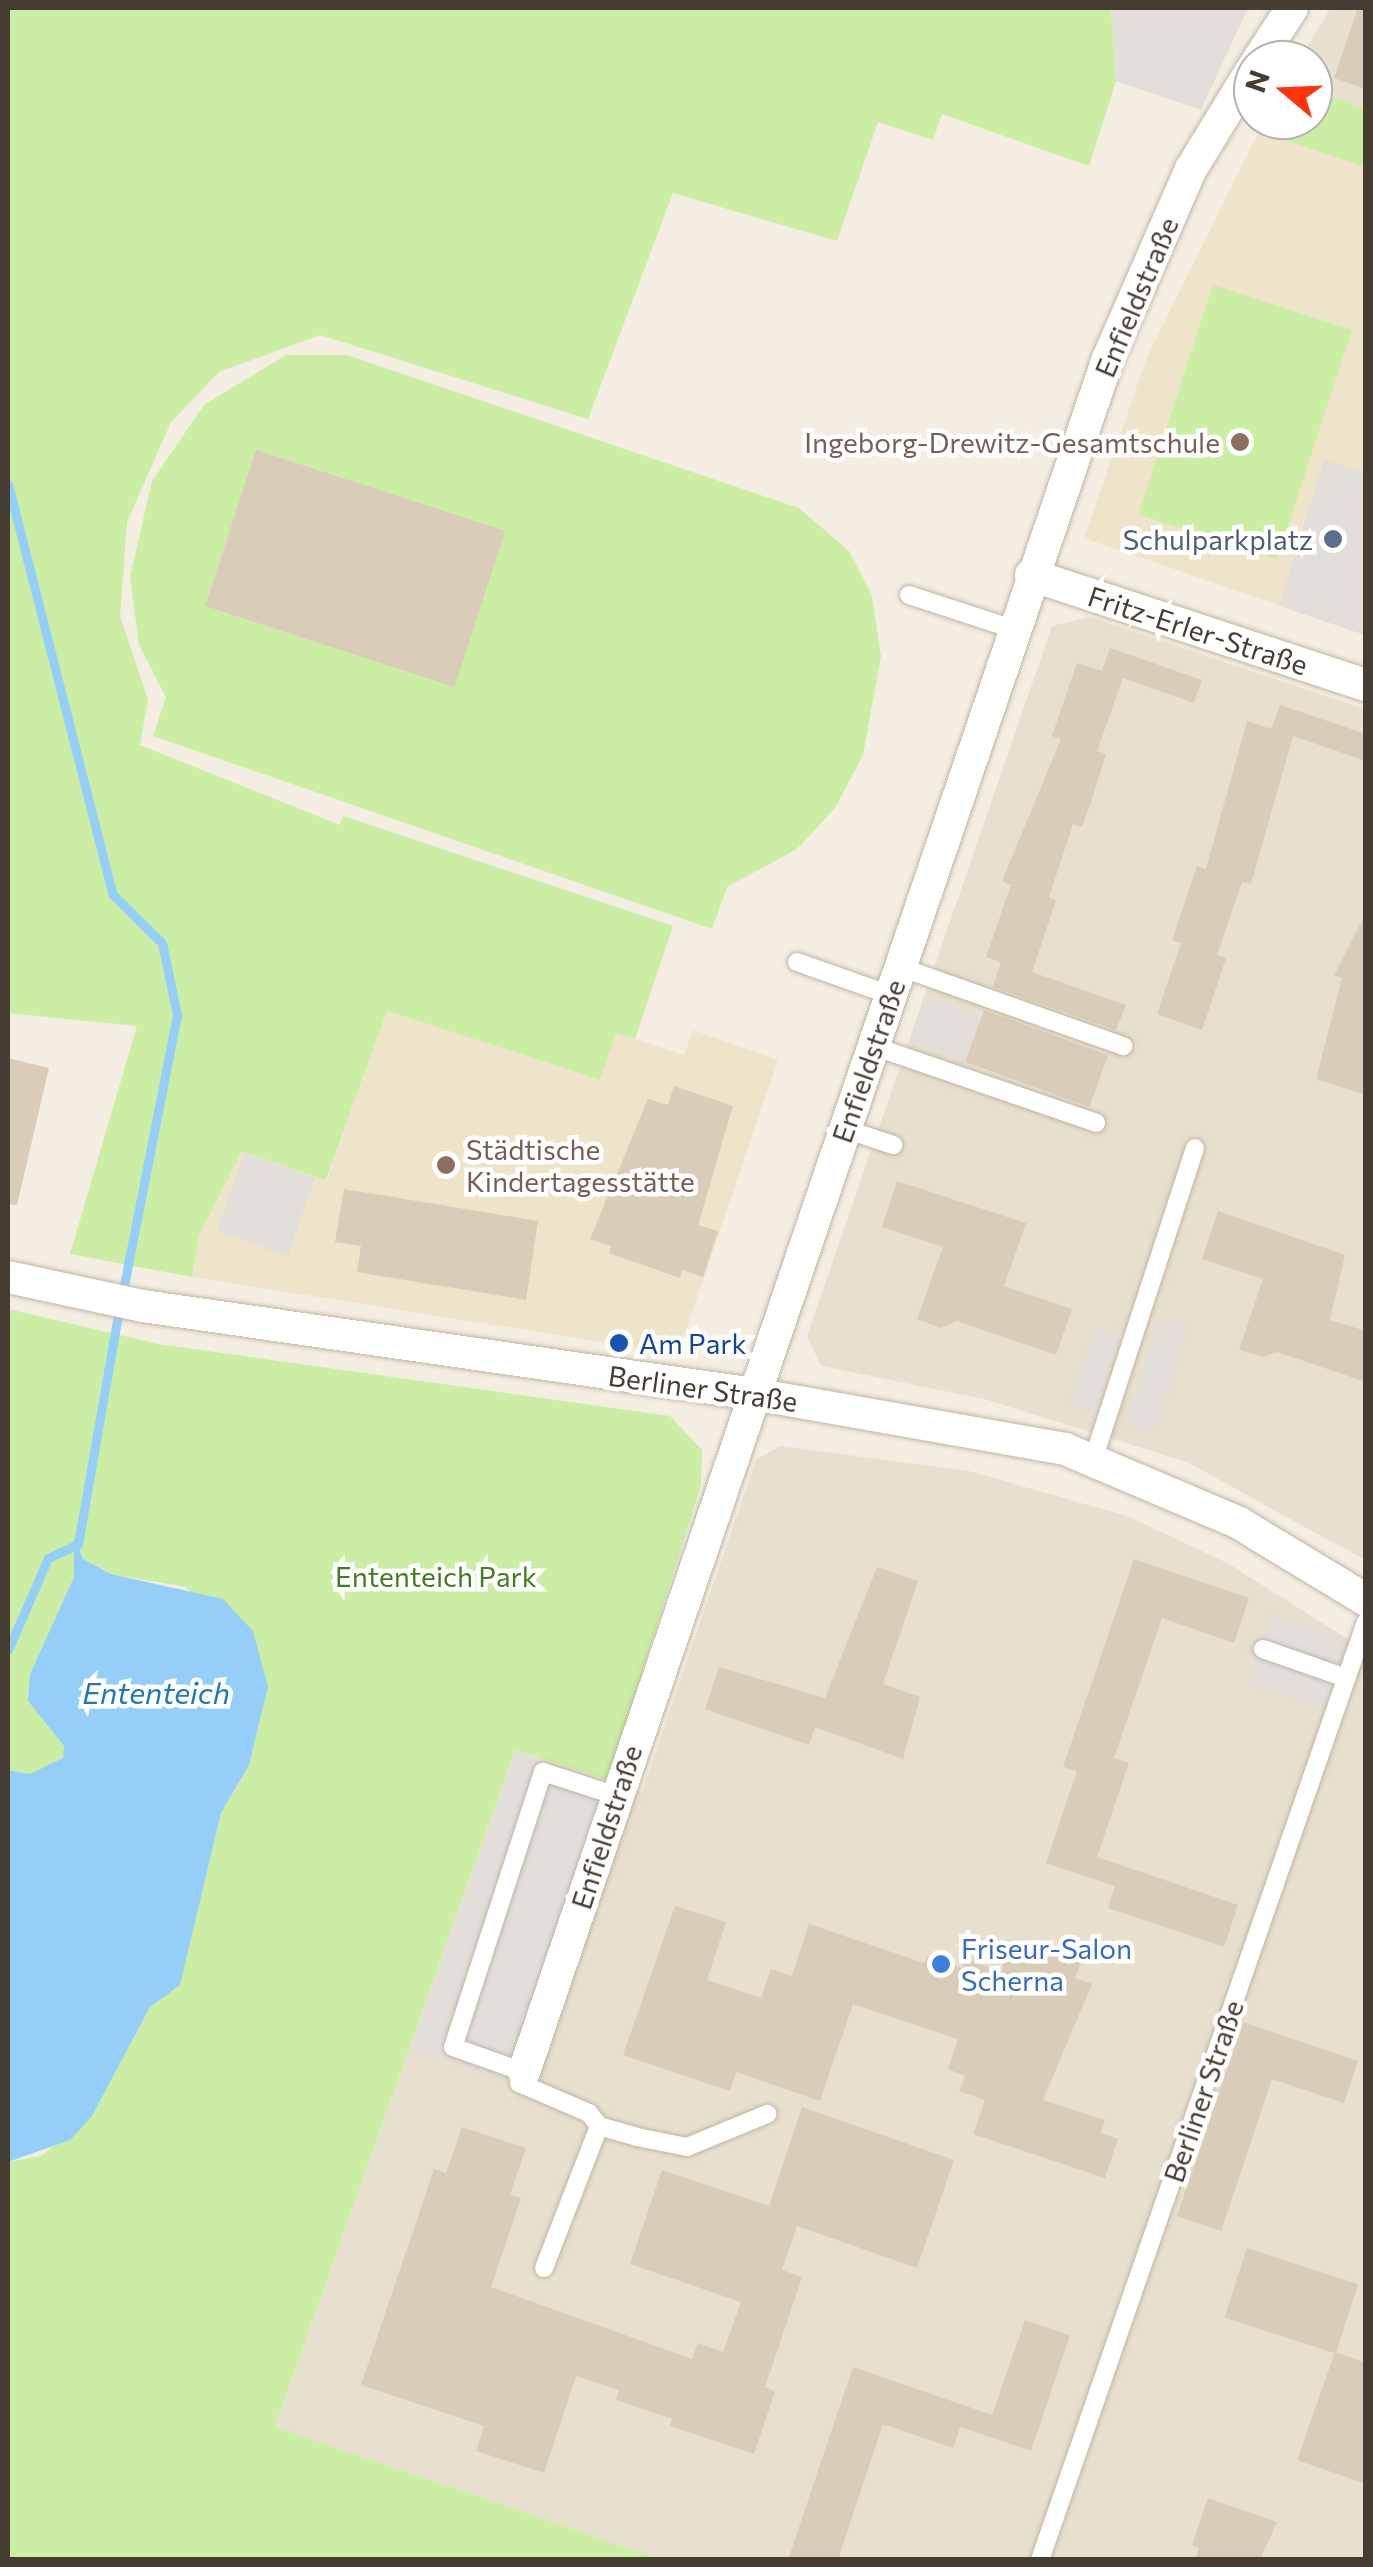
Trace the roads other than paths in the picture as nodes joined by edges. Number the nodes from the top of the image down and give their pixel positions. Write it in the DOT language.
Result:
graph roads {
  1 [pos="1292,8"];
  2 [pos="1271,40"];
  3 [pos="1233,104"];
  4 [pos="1031,575"];
  5 [pos="908,595"];
  6 [pos="1013,629"];
  7 [pos="1366,684"];
  8 [pos="796,962"];
  9 [pos="895,981"];
  10 [pos="873,1046"];
  11 [pos="1122,1046"];
  12 [pos="1096,1123"];
  13 [pos="845,1128"];
  14 [pos="893,1145"];
  15 [pos="1194,1148"];
  16 [pos="8,1276"];
  17 [pos="754,1394"];
  18 [pos="1094,1457"];
  19 [pos="1366,1600"];
  20 [pos="1366,1622"];
  21 [pos="1262,1649"];
  22 [pos="1346,1678"];
  23 [pos="616,1796"];
  24 [pos="524,2072"];
  25 [pos="767,2114"];
  26 [pos="598,2126"];
  27 [pos="544,2268"];
  28 [pos="1040,2560"];
  1 -- 2 [label="street"];
  3 -- 4 [label="street, Enfieldstraße"];
  4 -- 6 [label="street, Enfieldstraße"];
  4 -- 7 [label="street, Fritz-Erler-Straße"];
  5 -- 6 [label="lane"];
  6 -- 9 [label="street, Enfieldstraße"];
  8 -- 9 [label="lane"];
  9 -- 10 [label="street, Enfieldstraße"];
  9 -- 11 [label="lane"];
  10 -- 12 [label="lane"];
  10 -- 13 [label="street, Enfieldstraße"];
  13 -- 14 [label="lane"];
  13 -- 17 [label="street, Enfieldstraße"];
  15 -- 18 [label="lane"];
  16 -- 17 [label="street, Berliner Straße"];
  17 -- 18 [label="street, Berliner Straße"];
  17 -- 23 [label="street, Enfieldstraße"];
  18 -- 19 [label="street, Berliner Straße"];
  20 -- 22 [label="lane, Berliner Straße"];
  21 -- 22 [label="lane"];
  22 -- 28 [label="lane, Berliner Straße"];
  23 -- 24 [label="street, Enfieldstraße"];
  23 -- 24 [label="lane"];
  24 -- 26 [label="lane"];
  25 -- 26 [label="lane"];
  26 -- 27 [label="lane"];
}
